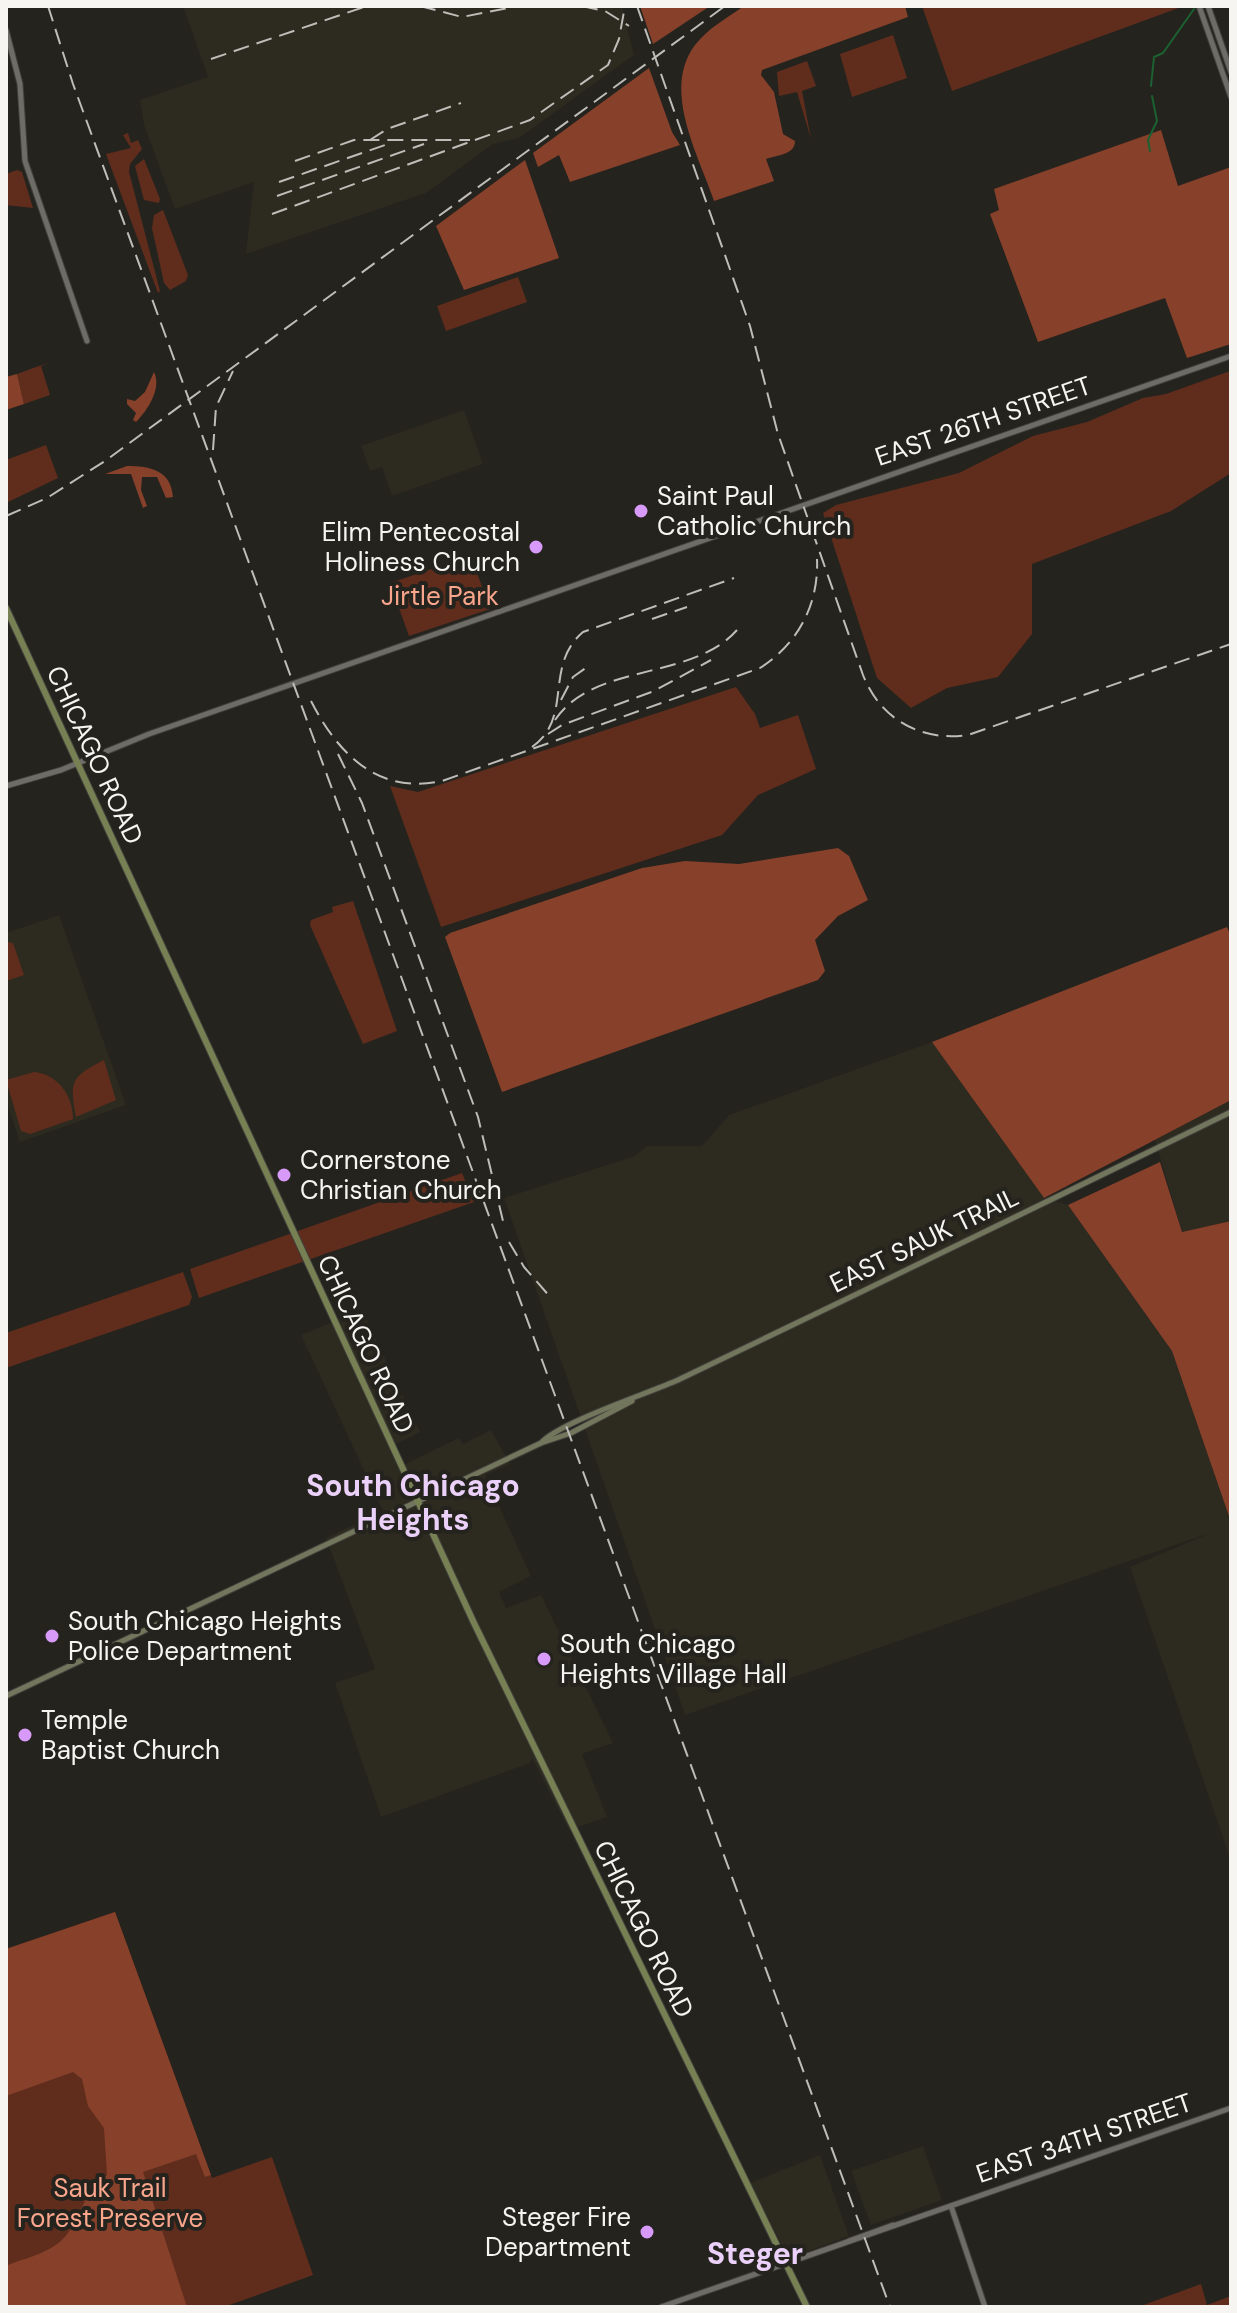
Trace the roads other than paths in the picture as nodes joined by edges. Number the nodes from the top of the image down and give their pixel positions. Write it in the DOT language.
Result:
graph roads {
  1 [pos="1199,6"];
  2 [pos="1208,6"];
  3 [pos="6,30"];
  4 [pos="1231,72"];
  5 [pos="1231,97"];
  6 [pos="87,341"];
  7 [pos="1231,356"];
  8 [pos="6,608"];
  9 [pos="77,763"];
  10 [pos="6,786"];
  11 [pos="1231,1112"];
  12 [pos="418,1499"];
  13 [pos="6,1696"];
  14 [pos="1231,2108"];
  15 [pos="951,2206"];
  16 [pos="786,2263"];
  17 [pos="661,2307"];
  18 [pos="807,2307"];
  19 [pos="985,2307"];
  1 -- 5 [label="street"];
  2 -- 4 [label="street"];
  3 -- 6 [label="street"];
  7 -- 9 [label="street, EAST 26TH STREET"];
  8 -- 9 [label="main road, CHICAGO ROAD"];
  9 -- 10 [label="street, EAST 26TH STREET"];
  9 -- 12 [label="main road, CHICAGO ROAD"];
  11 -- 12 [label="main road, EAST SAUK TRAIL"];
  12 -- 13 [label="main road, EAST SAUK TRAIL"];
  12 -- 16 [label="main road, CHICAGO ROAD"];
  14 -- 15 [label="street, EAST 34TH STREET"];
  15 -- 16 [label="street, EAST 34TH STREET"];
  15 -- 19 [label="street"];
  16 -- 17 [label="street, EAST 34TH STREET"];
  16 -- 18 [label="main road, CHICAGO ROAD"];
}
